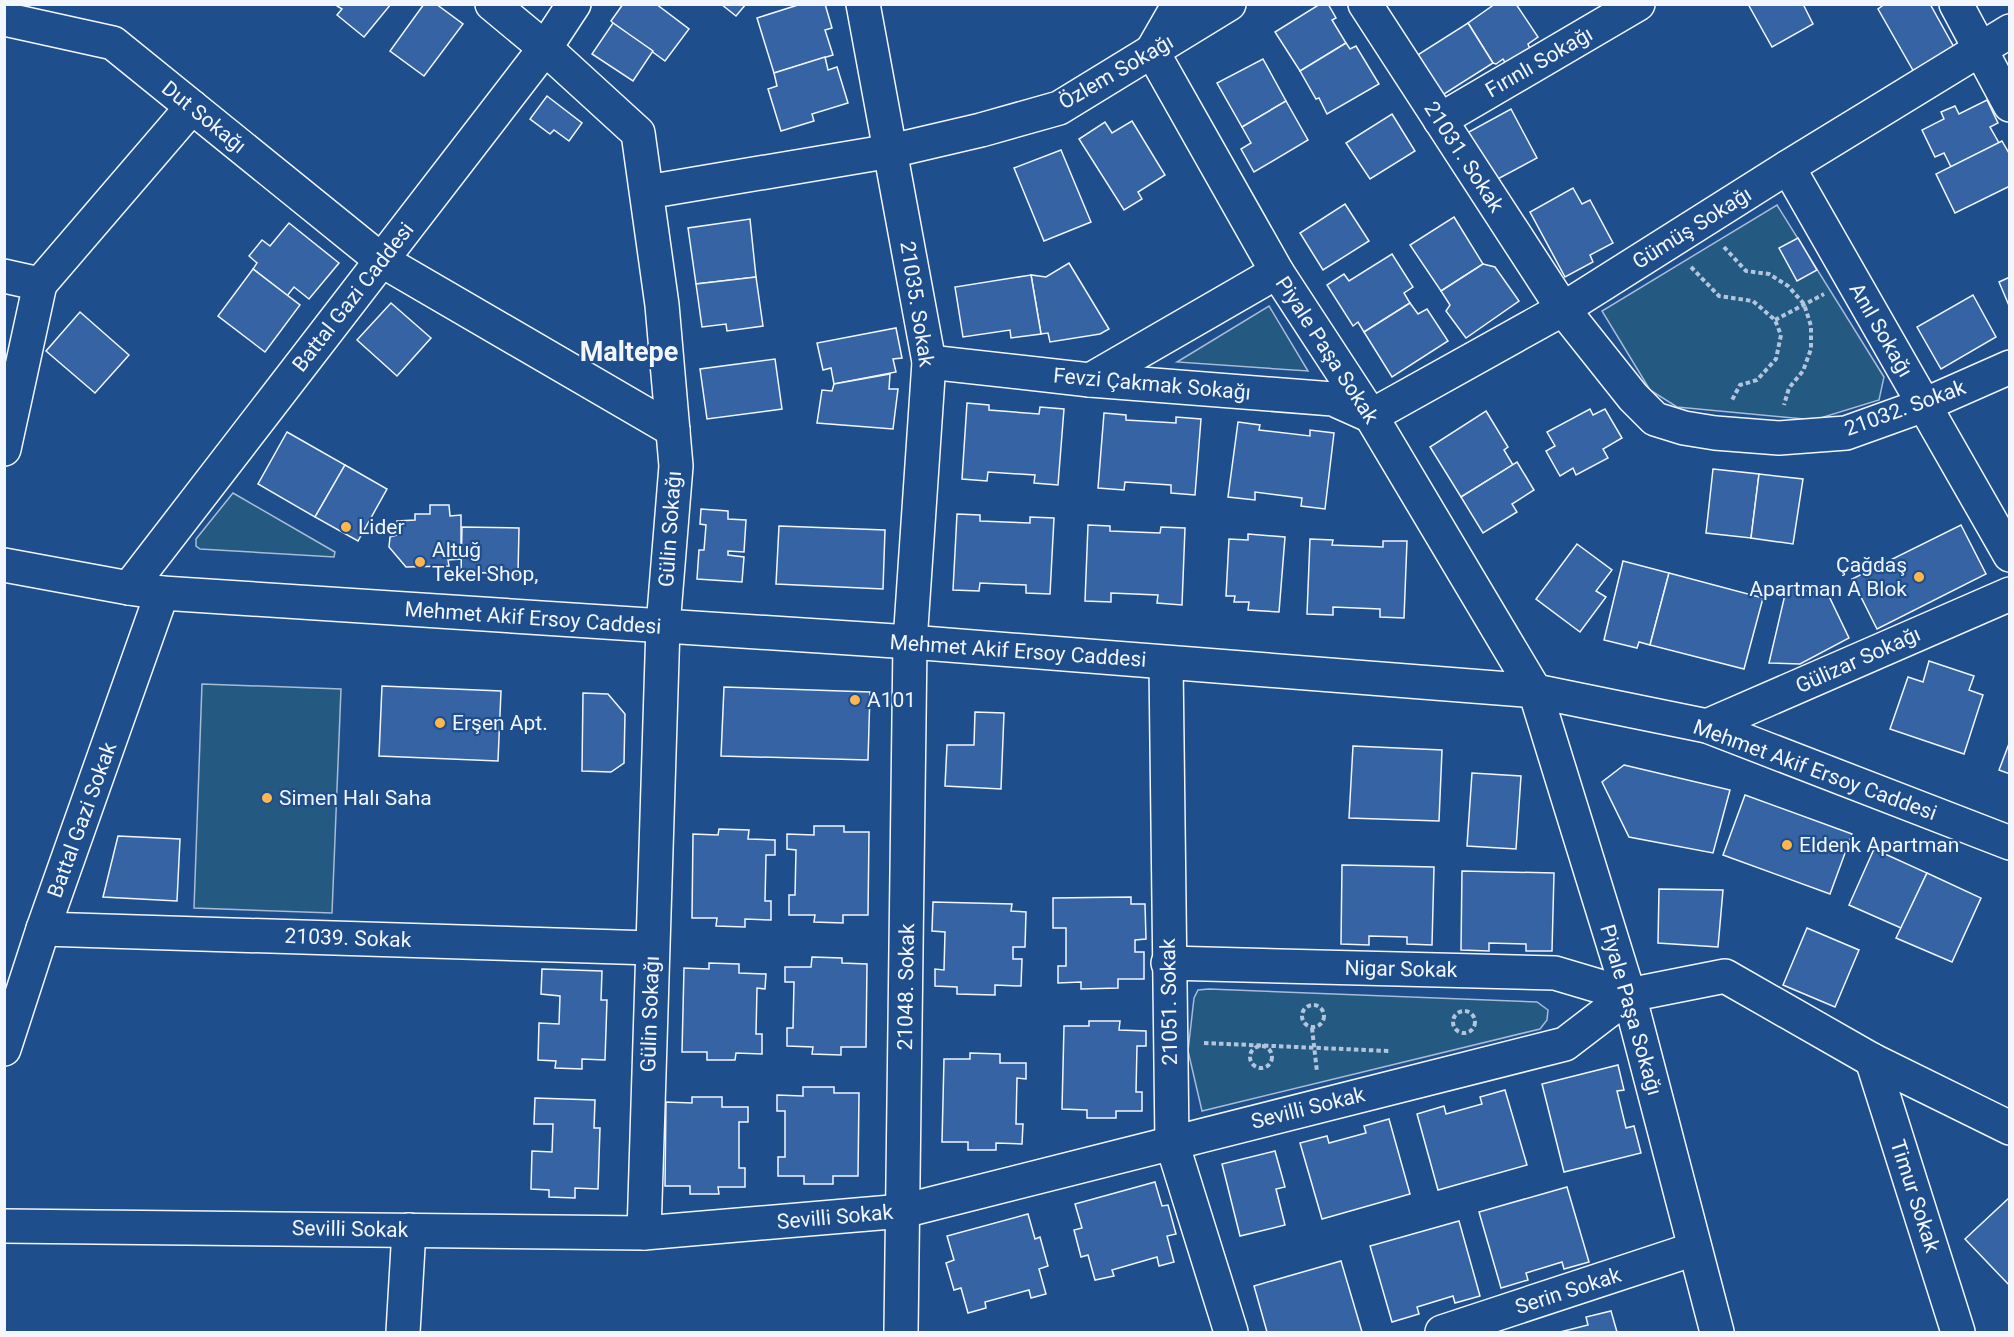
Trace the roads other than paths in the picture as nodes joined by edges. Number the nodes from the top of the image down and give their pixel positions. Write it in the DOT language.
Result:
graph roads {
  1 [pos="492,4"];
  2 [pos="574,4"];
  3 [pos="863,4"];
  4 [pos="1179,4"];
  5 [pos="1229,4"];
  6 [pos="1365,4"];
  7 [pos="1638,4"];
  8 [pos="1956,4"];
  9 [pos="42,16"];
  10 [pos="4,19"];
  11 [pos="2010,32"];
  12 [pos="545,48"];
  13 [pos="1980,50"];
  14 [pos="1152,51"];
  15 [pos="2010,105"];
  16 [pos="192,107"];
  17 [pos="1440,120"];
  18 [pos="891,151"];
  19 [pos="1788,167"];
  20 [pos="647,192"];
  21 [pos="381,260"];
  22 [pos="1277,272"];
  23 [pos="4,276"];
  24 [pos="40,284"];
  25 [pos="1563,309"];
  26 [pos="929,362"];
  27 [pos="2010,368"];
  28 [pos="1090,380"];
  29 [pos="1924,405"];
  30 [pos="1371,416"];
  31 [pos="673,430"];
  32 [pos="4,449"];
  33 [pos="2010,555"];
  34 [pos="4,565"];
  35 [pos="129,588"];
  36 [pos="162,593"];
  37 [pos="2010,594"];
  38 [pos="663,626"];
  39 [pos="910,642"];
  40 [pos="1166,663"];
  41 [pos="1535,691"];
  42 [pos="1707,726"];
  43 [pos="2010,843"];
  44 [pos="43,929"];
  45 [pos="652,948"];
  46 [pos="1168,963"];
  47 [pos="15,978"];
  48 [pos="1629,995"];
  49 [pos="4,1049"];
  50 [pos="1872,1060"];
  51 [pos="2010,1128"];
  52 [pos="1172,1143"];
  53 [pos="903,1211"];
  54 [pos="4,1226"];
  55 [pos="410,1230"];
  56 [pos="644,1233"];
  57 [pos="1694,1250"];
  58 [pos="403,1332"];
  59 [pos="901,1332"];
  60 [pos="1231,1332"];
  61 [pos="1442,1332"];
  62 [pos="1717,1332"];
  63 [pos="1958,1332"];
  1 -- 12 [label="street, Gülin Sokağı"];
  2 -- 12 [label="street, Battal Gazi Caddesi"];
  3 -- 18 [label="street, 21035. Sokak"];
  4 -- 14 [label="street"];
  5 -- 14 [label="street, Özlem Sokağı"];
  6 -- 17 [label="street, 21031. Sokak"];
  7 -- 17 [label="street, Fırınlı Sokağı"];
  8 -- 13 [label="street"];
  9 -- 10 [label="street, Dut Sokağı"];
  9 -- 16 [label="street, Dut Sokağı"];
  11 -- 13 [label="street, Gümüş Sokağı"];
  12 -- 20 [label="street, Gülin Sokağı"];
  12 -- 21 [label="street, Battal Gazi Caddesi"];
  13 -- 15 [label="street"];
  13 -- 19 [label="street, Gümüş Sokağı"];
  14 -- 18 [label="street, Özlem Sokağı"];
  14 -- 22 [label="street, Piyale Paşa Sokak"];
  16 -- 21 [label="street, Dut Sokağı"];
  16 -- 24 [label="street"];
  17 -- 25 [label="street, 21031. Sokak"];
  18 -- 20 [label="street, Özlem Sokağı"];
  18 -- 26 [label="street, 21035. Sokak"];
  19 -- 25 [label="street, Gümüş Sokağı"];
  19 -- 29 [label="street, Anıl Sokağı"];
  20 -- 31 [label="street, Gülin Sokağı"];
  21 -- 31 [label="street, Dut Sokağı"];
  21 -- 35 [label="street, Battal Gazi Caddesi"];
  22 -- 28 [label="street"];
  22 -- 30 [label="street, Piyale Paşa Sokak"];
  23 -- 24 [label="street"];
  24 -- 32 [label="street"];
  25 -- 29 [label="street, 21032. Sokak"];
  25 -- 30 [label="street, Gümüş Sokağı"];
  26 -- 28 [label="street, Fevzi Çakmak Sokağı"];
  26 -- 39 [label="street, 21035. Sokak"];
  27 -- 29 [label="street, 21032. Sokak"];
  28 -- 30 [label="street, Fevzi Çakmak Sokağı"];
  29 -- 33 [label="street, Anıl Sokağı"];
  30 -- 41 [label="street, Piyale Paşa Sokak"];
  31 -- 38 [label="street, Gülin Sokağı"];
  34 -- 35 [label="street, Mehmet Akif Ersoy Caddesi"];
  35 -- 36 [label="street, Mehmet Akif Ersoy Caddesi"];
  36 -- 38 [label="street, Mehmet Akif Ersoy Caddesi"];
  36 -- 44 [label="street, Battal Gazi Sokak"];
  37 -- 42 [label="street, Gülizar Sokağı"];
  38 -- 39 [label="street, Mehmet Akif Ersoy Caddesi"];
  38 -- 45 [label="street, Gülin Sokağı"];
  39 -- 40 [label="street, Mehmet Akif Ersoy Caddesi"];
  39 -- 53 [label="street, 21048. Sokak"];
  40 -- 41 [label="street, Mehmet Akif Ersoy Caddesi"];
  40 -- 46 [label="street, 21051. Sokak"];
  41 -- 42 [label="street, Mehmet Akif Ersoy Caddesi"];
  41 -- 48 [label="street, Piyale Paşa Sokağı"];
  42 -- 43 [label="street, Mehmet Akif Ersoy Caddesi"];
  44 -- 45 [label="street, 21039. Sokak"];
  44 -- 47 [label="street, Battal Gazi Sokak"];
  45 -- 56 [label="street, Gülin Sokağı"];
  46 -- 48 [label="street, Nigar Sokak"];
  46 -- 52 [label="street, 21051. Sokak"];
  47 -- 49 [label="street, Battal Gazi Sokak"];
  48 -- 50 [label="street"];
  48 -- 52 [label="street, Sevilli Sokak"];
  48 -- 57 [label="street, Piyale Paşa Sokağı"];
  50 -- 51 [label="street"];
  50 -- 63 [label="street, Timur Sokak"];
  52 -- 53 [label="street, Sevilli Sokak"];
  52 -- 60 [label="street, 21051. Sokak"];
  53 -- 56 [label="street, Sevilli Sokak"];
  53 -- 59 [label="street, 21048. Sokak"];
  54 -- 55 [label="street, Sevilli Sokak"];
  55 -- 56 [label="street, Sevilli Sokak"];
  55 -- 58 [label="street"];
  57 -- 61 [label="street, Serin Sokak"];
  57 -- 62 [label="street, Piyale Paşa Sokağı"];
}
